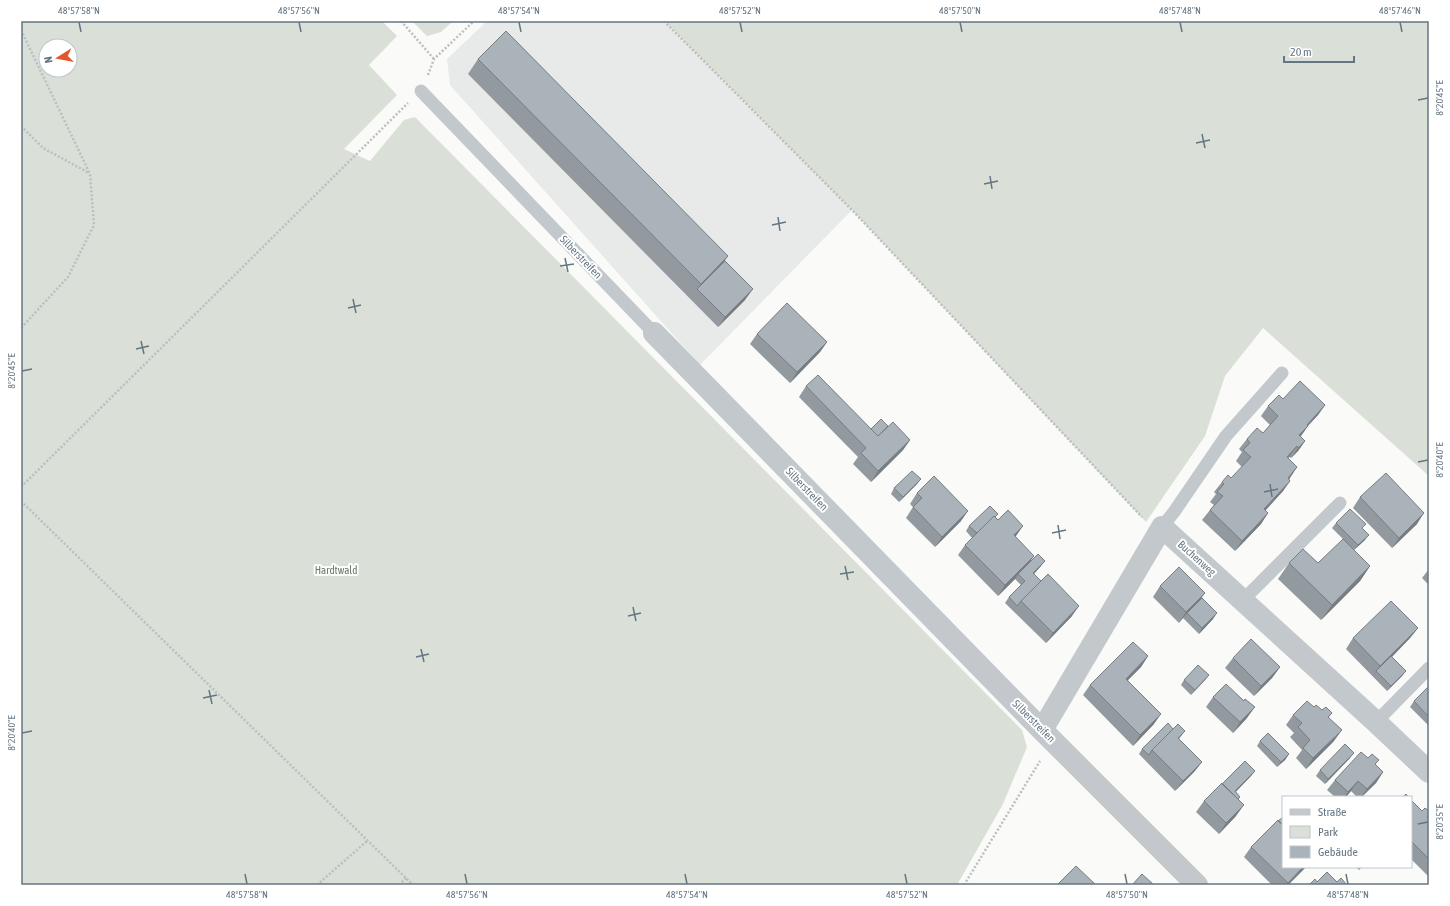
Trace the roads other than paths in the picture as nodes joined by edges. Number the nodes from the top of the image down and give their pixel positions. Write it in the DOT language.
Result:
graph roads {
  1 [pos="421,91"];
  2 [pos="654,333"];
  3 [pos="1282,373"];
  4 [pos="1340,503"];
  5 [pos="1162,527"];
  6 [pos="1243,600"];
  7 [pos="1429,668"];
  8 [pos="1376,722"];
  9 [pos="1049,737"];
  10 [pos="1429,772"];
  11 [pos="1197,885"];
  1 -- 2 [label="lane, Silberstreifen"];
  2 -- 9 [label="street, Silberstreifen"];
  3 -- 5 [label="lane"];
  4 -- 6 [label="lane"];
  5 -- 6 [label="street, Buchenweg"];
  5 -- 9 [label="street"];
  6 -- 8 [label="street, Buchenweg"];
  7 -- 8 [label="lane"];
  8 -- 10 [label="street, Buchenweg"];
  9 -- 11 [label="street, Silberstreifen"];
}
